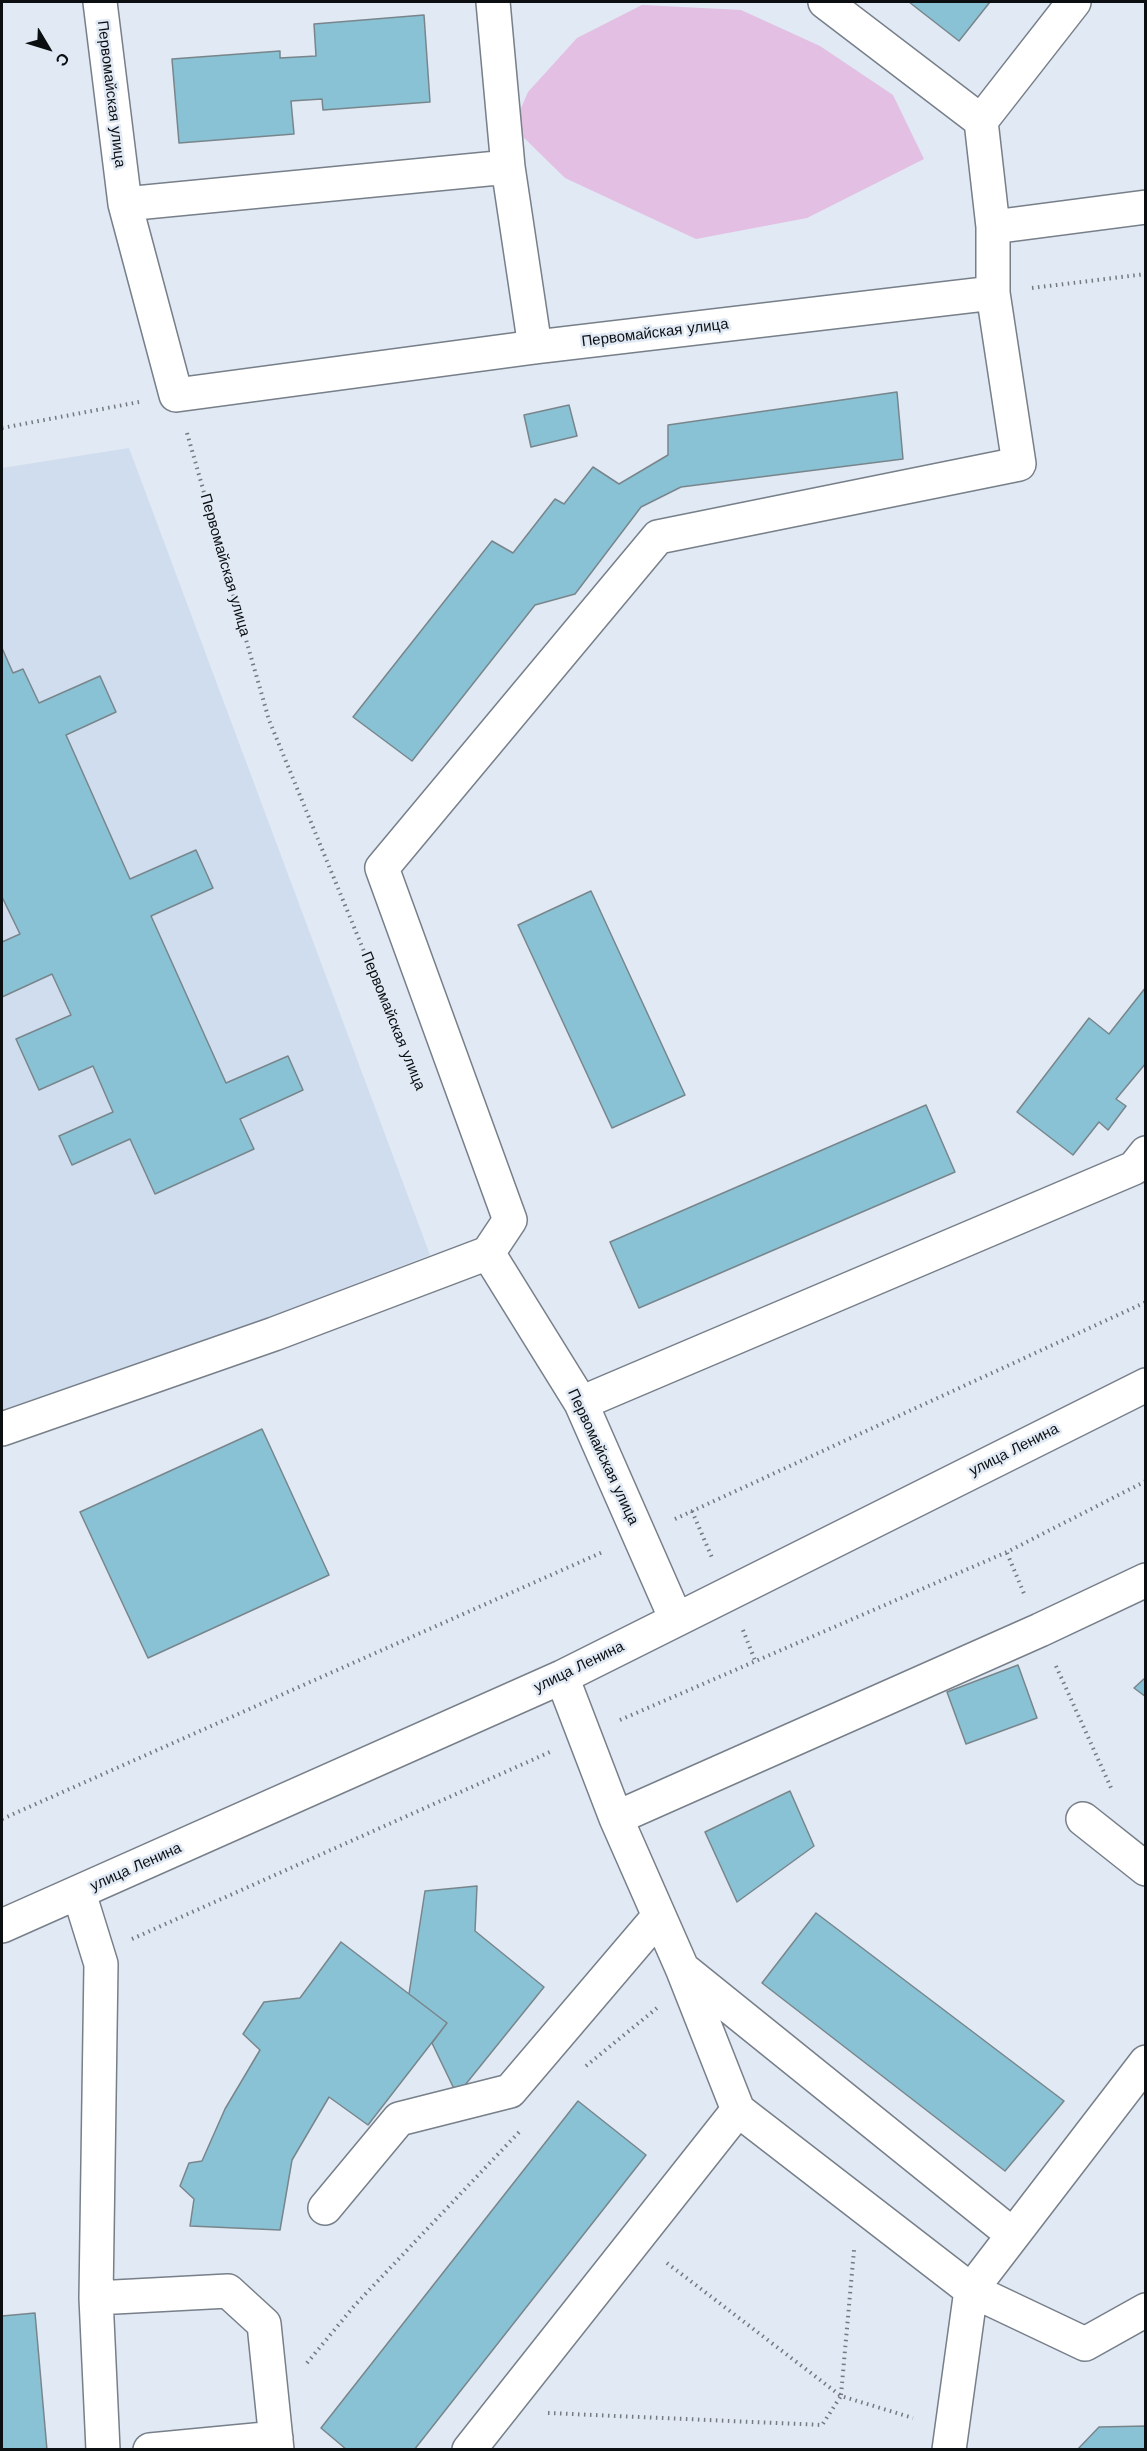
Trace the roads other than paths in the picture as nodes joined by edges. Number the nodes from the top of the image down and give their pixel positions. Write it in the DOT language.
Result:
graph roads {
  1 [pos="99,2"];
  2 [pos="493,2"];
  3 [pos="825,2"];
  4 [pos="1074,2"];
  5 [pos="981,122"];
  6 [pos="508,168"];
  7 [pos="125,204"];
  8 [pos="1146,207"];
  9 [pos="993,227"];
  10 [pos="993,293"];
  11 [pos="535,347"];
  12 [pos="1146,1153"];
  13 [pos="488,1253"];
  14 [pos="1146,1384"];
  15 [pos="581,1402"];
  16 [pos="2,1429"];
  17 [pos="1146,1580"];
  18 [pos="676,1619"];
  19 [pos="562,1677"];
  20 [pos="616,1818"];
  21 [pos="1083,1820"];
  22 [pos="1146,1869"];
  23 [pos="79,1893"];
  24 [pos="659,1916"];
  25 [pos="2,1926"];
  26 [pos="685,1976"];
  27 [pos="1146,2062"];
  28 [pos="738,2110"];
  29 [pos="325,2208"];
  30 [pos="1013,2235"];
  31 [pos="971,2290"];
  32 [pos="96,2298"];
  33 [pos="1146,2310"];
  34 [pos="950,2440"];
  35 [pos="276,2444"];
  36 [pos="103,2450"];
  37 [pos="150,2450"];
  38 [pos="468,2450"];
  1 -- 7 [label="street, Первомайская улица"];
  2 -- 6 [label="street"];
  3 -- 5 [label="street"];
  4 -- 5 [label="street"];
  5 -- 9 [label="street"];
  6 -- 7 [label="street"];
  6 -- 11 [label="street"];
  7 -- 11 [label="street, Первомайская улица"];
  8 -- 9 [label="street"];
  9 -- 10 [label="street"];
  10 -- 11 [label="street, Первомайская улица"];
  10 -- 13 [label="street"];
  12 -- 15 [label="street"];
  13 -- 15 [label="street, Первомайская улица"];
  13 -- 16 [label="street"];
  14 -- 18 [label="street, улица Ленина"];
  15 -- 18 [label="street, Первомайская улица"];
  17 -- 20 [label="street"];
  18 -- 19 [label="street, улица Ленина"];
  19 -- 20 [label="street"];
  19 -- 23 [label="street, улица Ленина"];
  20 -- 24 [label="street"];
  21 -- 22 [label="street"];
  23 -- 25 [label="street, улица Ленина"];
  23 -- 32 [label="street"];
  24 -- 26 [label="street"];
  24 -- 29 [label="street"];
  26 -- 28 [label="street"];
  26 -- 30 [label="street"];
  27 -- 30 [label="street"];
  28 -- 31 [label="street"];
  28 -- 38 [label="street"];
  30 -- 31 [label="street"];
  31 -- 33 [label="street"];
  31 -- 34 [label="street"];
  32 -- 35 [label="street"];
  32 -- 36 [label="street"];
  35 -- 37 [label="street"];
}
